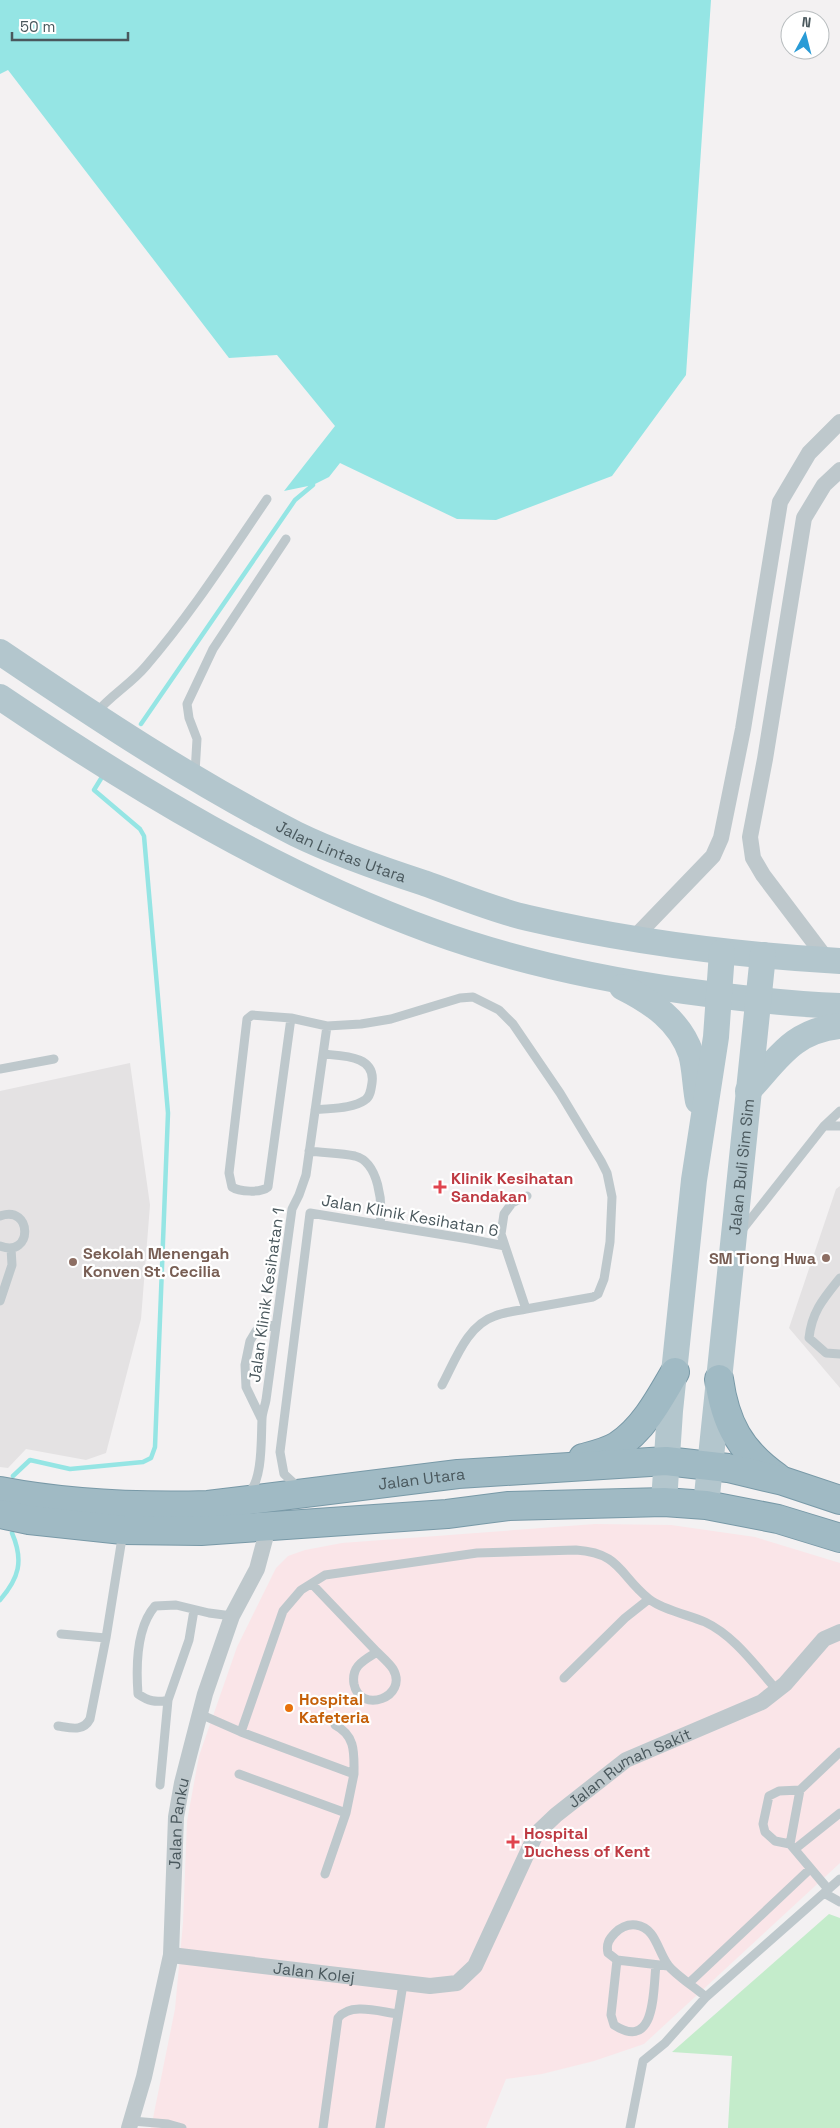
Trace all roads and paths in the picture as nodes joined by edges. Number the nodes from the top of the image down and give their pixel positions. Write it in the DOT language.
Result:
graph roads {
  1 [pos="840,422"];
  2 [pos="840,470"];
  3 [pos="267,499"];
  4 [pos="286,539"];
  5 [pos="0,652"];
  6 [pos="0,696"];
  7 [pos="103,722"];
  8 [pos="195,778"];
  9 [pos="633,939"];
  10 [pos="722,952"];
  11 [pos="763,955"];
  12 [pos="834,961"];
  13 [pos="585,975"];
  14 [pos="719,996"];
  15 [pos="757,1000"];
  16 [pos="840,1006"];
  17 [pos="291,1018"];
  18 [pos="327,1026"];
  19 [pos="840,1026"];
  20 [pos="323,1054"];
  21 [pos="54,1059"];
  22 [pos="0,1069"];
  23 [pos="748,1091"];
  24 [pos="315,1110"];
  25 [pos="840,1111"];
  26 [pos="824,1126"];
  27 [pos="840,1126"];
  28 [pos="702,1129"];
  29 [pos="309,1151"];
  30 [pos="527,1196"];
  31 [pos="0,1216"];
  32 [pos="380,1224"];
  33 [pos="733,1242"];
  34 [pos="0,1246"];
  35 [pos="505,1246"];
  36 [pos="11,1248"];
  37 [pos="840,1278"];
  38 [pos="0,1301"];
  39 [pos="526,1309"];
  40 [pos="276,1324"];
  41 [pos="840,1354"];
  42 [pos="674,1372"];
  43 [pos="719,1379"];
  44 [pos="442,1385"];
  45 [pos="262,1418"];
  46 [pos="666,1461"];
  47 [pos="710,1465"];
  48 [pos="551,1468"];
  49 [pos="476,1473"];
  50 [pos="783,1481"];
  51 [pos="0,1491"];
  52 [pos="311,1493"];
  53 [pos="840,1500"];
  54 [pos="236,1502"];
  55 [pos="664,1502"];
  56 [pos="706,1505"];
  57 [pos="501,1507"];
  58 [pos="34,1509"];
  59 [pos="0,1514"];
  60 [pos="268,1528"];
  61 [pos="123,1530"];
  62 [pos="840,1538"];
  63 [pos="312,1584"];
  64 [pos="650,1600"];
  65 [pos="194,1610"];
  66 [pos="232,1616"];
  67 [pos="840,1632"];
  68 [pos="61,1634"];
  69 [pos="106,1638"];
  70 [pos="377,1652"];
  71 [pos="564,1678"];
  72 [pos="777,1690"];
  73 [pos="168,1700"];
  74 [pos="200,1714"];
  75 [pos="335,1725"];
  76 [pos="58,1726"];
  77 [pos="241,1732"];
  78 [pos="840,1752"];
  79 [pos="239,1774"];
  80 [pos="354,1774"];
  81 [pos="160,1785"];
  82 [pos="800,1790"];
  83 [pos="346,1813"];
  84 [pos="840,1813"];
  85 [pos="793,1847"];
  86 [pos="810,1869"];
  87 [pos="325,1874"];
  88 [pos="840,1879"];
  89 [pos="826,1891"];
  90 [pos="840,1902"];
  91 [pos="171,1955"];
  92 [pos="617,1960"];
  93 [pos="656,1965"];
  94 [pos="668,1966"];
  95 [pos="689,1982"];
  96 [pos="457,1983"];
  97 [pos="403,1984"];
  98 [pos="706,1997"];
  99 [pos="398,2014"];
  100 [pos="131,2124"];
  101 [pos="182,2128"];
  102 [pos="323,2128"];
  103 [pos="380,2128"];
  104 [pos="630,2128"];
  1 -- 9 [label="street"];
  2 -- 12 [label="street"];
  3 -- 7 [label="lane"];
  4 -- 8 [label="lane"];
  5 -- 7 [label="main road, Jalan Lintas Utara"];
  6 -- 13 [label="main road"];
  7 -- 8 [label="main road, Jalan Lintas Utara"];
  8 -- 9 [label="main road, Jalan Lintas Utara"];
  9 -- 10 [label="main road, Jalan Lintas Utara"];
  10 -- 11 [label="main road"];
  10 -- 14 [label="main road"];
  11 -- 12 [label="main road"];
  11 -- 15 [label="main road, Jalan Buli Sim Sim"];
  13 -- 14 [label="main road"];
  13 -- 28 [label="main road"];
  14 -- 15 [label="main road"];
  14 -- 28 [label="main road"];
  15 -- 16 [label="main road"];
  15 -- 23 [label="main road, Jalan Buli Sim Sim"];
  17 -- 17 [label="lane"];
  17 -- 18 [label="lane"];
  18 -- 20 [label="lane, Jalan Klinik Kesihatan 1"];
  18 -- 39 [label="lane"];
  19 -- 23 [label="main road"];
  20 -- 24 [label="lane, Jalan Klinik Kesihatan 1"];
  20 -- 24 [label="lane"];
  21 -- 22 [label="lane"];
  23 -- 33 [label="main road, Jalan Buli Sim Sim"];
  24 -- 29 [label="lane, Jalan Klinik Kesihatan 1"];
  25 -- 26 [label="lane"];
  26 -- 27 [label="lane"];
  26 -- 33 [label="lane"];
  28 -- 42 [label="main road"];
  29 -- 32 [label="lane"];
  29 -- 40 [label="lane, Jalan Klinik Kesihatan 1"];
  30 -- 35 [label="lane"];
  31 -- 36 [label="lane"];
  32 -- 35 [label="lane, Jalan Klinik Kesihatan 6"];
  32 -- 52 [label="lane, Jalan Klinik Kesihatan 6"];
  33 -- 43 [label="main road, Jalan Buli Sim Sim"];
  34 -- 36 [label="lane"];
  35 -- 39 [label="lane"];
  36 -- 38 [label="lane"];
  37 -- 41 [label="lane"];
  39 -- 44 [label="lane"];
  40 -- 45 [label="lane, Jalan Klinik Kesihatan 1"];
  40 -- 45 [label="lane"];
  42 -- 46 [label="main road"];
  42 -- 48 [label="highway"];
  43 -- 47 [label="main road, Jalan Buli Sim Sim"];
  43 -- 50 [label="highway"];
  45 -- 54 [label="lane, Jalan Klinik Kesihatan 1"];
  46 -- 47 [label="highway, Jalan Utara"];
  46 -- 48 [label="highway, Jalan Utara"];
  46 -- 55 [label="main road"];
  47 -- 50 [label="highway, Jalan Utara"];
  47 -- 56 [label="main road, Jalan Buli Sim Sim"];
  48 -- 49 [label="highway, Jalan Utara"];
  49 -- 52 [label="highway, Jalan Utara"];
  49 -- 57 [label="highway"];
  50 -- 53 [label="highway, Jalan Utara"];
  51 -- 58 [label="highway, Jalan Utara"];
  52 -- 54 [label="highway, Jalan Utara"];
  54 -- 58 [label="highway, Jalan Utara"];
  55 -- 56 [label="highway, Jalan Utara"];
  55 -- 57 [label="highway, Jalan Utara"];
  56 -- 62 [label="highway, Jalan Utara"];
  57 -- 60 [label="highway, Jalan Utara"];
  58 -- 59 [label="highway, Jalan Utara"];
  58 -- 61 [label="highway, Jalan Utara"];
  60 -- 61 [label="highway, Jalan Utara"];
  60 -- 66 [label="street, Jalan Panku"];
  61 -- 69 [label="lane"];
  63 -- 64 [label="lane"];
  63 -- 70 [label="lane"];
  63 -- 77 [label="lane"];
  64 -- 71 [label="lane"];
  64 -- 72 [label="lane"];
  65 -- 66 [label="lane"];
  65 -- 73 [label="lane"];
  65 -- 73 [label="lane"];
  66 -- 74 [label="street, Jalan Panku"];
  67 -- 72 [label="street, Jalan Rumah Sakit"];
  68 -- 69 [label="lane"];
  69 -- 76 [label="lane"];
  70 -- 70 [label="lane"];
  72 -- 96 [label="street, Jalan Rumah Sakit"];
  73 -- 81 [label="lane"];
  74 -- 77 [label="lane"];
  74 -- 91 [label="street, Jalan Panku"];
  75 -- 80 [label="lane"];
  77 -- 80 [label="lane"];
  78 -- 82 [label="lane"];
  79 -- 83 [label="lane"];
  80 -- 83 [label="lane"];
  82 -- 85 [label="lane"];
  82 -- 85 [label="lane"];
  83 -- 87 [label="lane"];
  84 -- 85 [label="lane"];
  85 -- 86 [label="lane"];
  86 -- 89 [label="lane"];
  86 -- 95 [label="lane"];
  88 -- 89 [label="lane"];
  89 -- 90 [label="lane"];
  89 -- 98 [label="lane"];
  91 -- 97 [label="street, Jalan Kolej"];
  91 -- 100 [label="street, Jalan Panku"];
  92 -- 93 [label="lane"];
  92 -- 93 [label="lane"];
  92 -- 94 [label="lane"];
  93 -- 94 [label="lane"];
  94 -- 95 [label="lane"];
  95 -- 98 [label="lane"];
  96 -- 97 [label="street, Jalan Kolej"];
  97 -- 99 [label="lane"];
  98 -- 104 [label="lane"];
  99 -- 102 [label="lane"];
  99 -- 103 [label="lane"];
  100 -- 101 [label="lane"];
}
